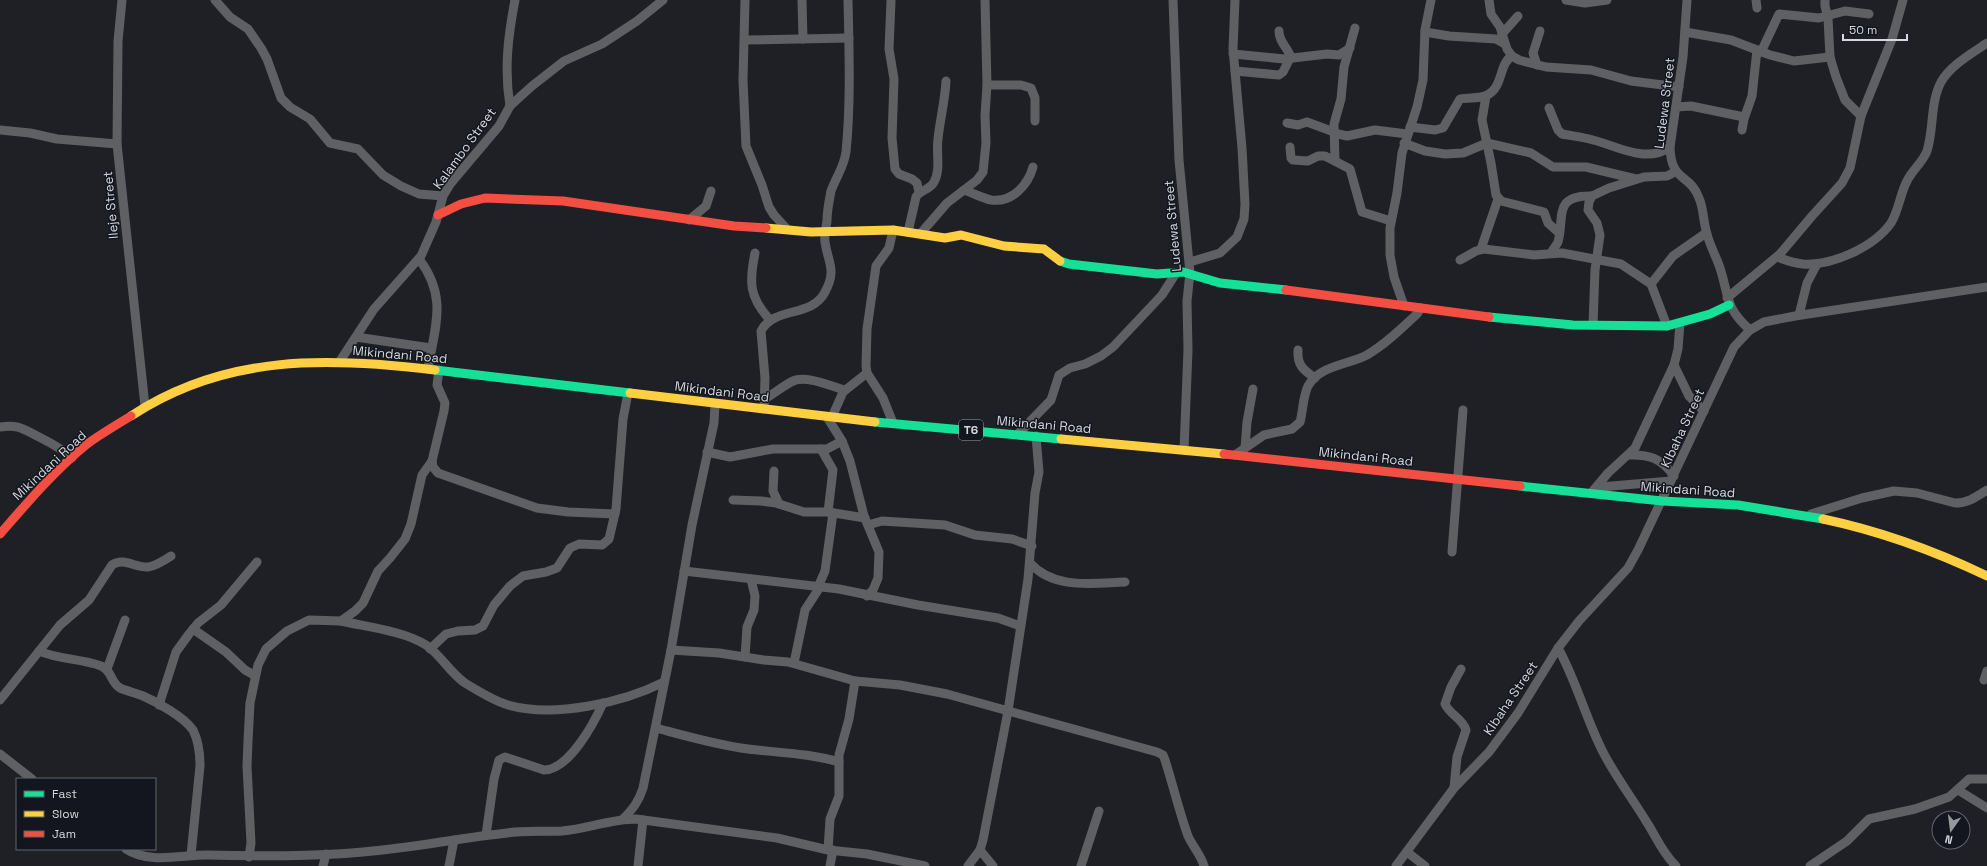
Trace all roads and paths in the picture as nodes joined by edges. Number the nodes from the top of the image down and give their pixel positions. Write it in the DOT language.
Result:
graph roads {
  1 [pos="122,0"];
  2 [pos="215,0"];
  3 [pos="515,0"];
  4 [pos="663,0"];
  5 [pos="745,0"];
  6 [pos="802,0"];
  7 [pos="848,0"];
  8 [pos="985,0"];
  9 [pos="1173,0"];
  10 [pos="1235,0"];
  11 [pos="1431,0"];
  12 [pos="1489,0"];
  13 [pos="1566,0"];
  14 [pos="1608,0"];
  15 [pos="1687,0"];
  16 [pos="1825,0"];
  17 [pos="1903,0"];
  18 [pos="891,1"];
  19 [pos="1869,14"];
  20 [pos="1828,15"];
  21 [pos="1518,16"];
  22 [pos="1355,28"];
  23 [pos="1540,30"];
  24 [pos="1279,31"];
  25 [pos="1425,32"];
  26 [pos="1685,32"];
  27 [pos="1502,34"];
  28 [pos="849,38"];
  29 [pos="803,39"];
  30 [pos="745,40"];
  31 [pos="1505,44"];
  32 [pos="1987,44"];
  33 [pos="1350,48"];
  34 [pos="1759,51"];
  35 [pos="1233,54"];
  36 [pos="1512,56"];
  37 [pos="1264,57"];
  38 [pos="1830,57"];
  39 [pos="1291,58"];
  40 [pos="1537,65"];
  41 [pos="1235,71"];
  42 [pos="1259,74"];
  43 [pos="946,81"];
  44 [pos="987,85"];
  45 [pos="1679,87"];
  46 [pos="1486,96"];
  47 [pos="510,106"];
  48 [pos="1676,107"];
  49 [pos="1549,108"];
  50 [pos="1861,116"];
  51 [pos="1744,117"];
  52 [pos="1035,121"];
  53 [pos="1287,123"];
  54 [pos="0,130"];
  55 [pos="1742,130"];
  56 [pos="1334,132"];
  57 [pos="1407,135"];
  58 [pos="1487,143"];
  59 [pos="117,144"];
  60 [pos="1290,147"];
  61 [pos="1670,147"];
  62 [pos="1335,161"];
  63 [pos="1033,167"];
  64 [pos="1675,172"];
  65 [pos="1636,179"];
  66 [pos="964,190"];
  67 [pos="711,191"];
  68 [pos="919,192"];
  69 [pos="444,196"];
  70 [pos="1592,196"];
  71 [pos="1498,199"];
  72 [pos="438,215"];
  73 [pos="689,220"];
  74 [pos="1391,221"];
  75 [pos="787,229"];
  76 [pos="894,230"];
  77 [pos="826,231"];
  78 [pos="908,232"];
  79 [pos="1559,232"];
  80 [pos="921,233"];
  81 [pos="1706,233"];
  82 [pos="1481,249"];
  83 [pos="755,253"];
  84 [pos="1551,253"];
  85 [pos="1777,257"];
  86 [pos="419,259"];
  87 [pos="1460,260"];
  88 [pos="1596,260"];
  89 [pos="1190,262"];
  90 [pos="1817,264"];
  91 [pos="1176,273"];
  92 [pos="1190,273"];
  93 [pos="1651,284"];
  94 [pos="1987,287"];
  95 [pos="1728,301"];
  96 [pos="1404,306"];
  97 [pos="1421,308"];
  98 [pos="1799,315"];
  99 [pos="770,320"];
  100 [pos="1680,323"];
  101 [pos="1593,325"];
  102 [pos="1667,326"];
  103 [pos="1750,330"];
  104 [pos="356,337"];
  105 [pos="431,348"];
  106 [pos="1298,350"];
  107 [pos="340,361"];
  108 [pos="1674,365"];
  109 [pos="428,369"];
  110 [pos="439,370"];
  111 [pos="867,373"];
  112 [pos="1315,378"];
  113 [pos="1254,389"];
  114 [pos="845,390"];
  115 [pos="628,393"];
  116 [pos="764,399"];
  117 [pos="715,405"];
  118 [pos="145,406"];
  119 [pos="764,409"];
  120 [pos="1462,410"];
  121 [pos="1704,411"];
  122 [pos="829,417"];
  123 [pos="894,423"];
  124 [pos="0,428"];
  125 [pos="1018,434"];
  126 [pos="1036,436"];
  127 [pos="842,441"];
  128 [pos="1245,448"];
  129 [pos="821,450"];
  130 [pos="1184,450"];
  131 [pos="708,452"];
  132 [pos="1234,455"];
  133 [pos="1628,455"];
  134 [pos="72,458"];
  135 [pos="432,461"];
  136 [pos="774,471"];
  137 [pos="1672,478"];
  138 [pos="1458,479"];
  139 [pos="1594,489"];
  140 [pos="1987,490"];
  141 [pos="733,500"];
  142 [pos="1662,501"];
  143 [pos="779,504"];
  144 [pos="830,512"];
  145 [pos="615,514"];
  146 [pos="1805,516"];
  147 [pos="866,521"];
  148 [pos="0,534"];
  149 [pos="1032,546"];
  150 [pos="1452,552"];
  151 [pos="172,556"];
  152 [pos="257,562"];
  153 [pos="1030,563"];
  154 [pos="684,571"];
  155 [pos="1987,576"];
  156 [pos="751,579"];
  157 [pos="1125,582"];
  158 [pos="819,587"];
  159 [pos="867,596"];
  160 [pos="125,620"];
  161 [pos="341,621"];
  162 [pos="1020,626"];
  163 [pos="193,629"];
  164 [pos="1558,648"];
  165 [pos="430,649"];
  166 [pos="671,650"];
  167 [pos="39,651"];
  168 [pos="745,657"];
  169 [pos="794,663"];
  170 [pos="108,669"];
  171 [pos="1461,669"];
  172 [pos="1987,671"];
  173 [pos="254,675"];
  174 [pos="1984,680"];
  175 [pos="855,681"];
  176 [pos="664,682"];
  177 [pos="0,700"];
  178 [pos="603,703"];
  179 [pos="159,705"];
  180 [pos="1008,711"];
  181 [pos="656,728"];
  182 [pos="0,754"];
  183 [pos="838,762"];
  184 [pos="31,778"];
  185 [pos="1987,779"];
  186 [pos="1454,788"];
  187 [pos="1958,790"];
  188 [pos="1987,808"];
  189 [pos="1099,811"];
  190 [pos="623,819"];
  191 [pos="643,820"];
  192 [pos="486,835"];
  193 [pos="454,840"];
  194 [pos="128,850"];
  195 [pos="831,850"];
  196 [pos="980,850"];
  197 [pos="1407,852"];
  198 [pos="326,854"];
  199 [pos="191,855"];
  200 [pos="245,857"];
  201 [pos="238,866"];
  202 [pos="323,866"];
  203 [pos="449,866"];
  204 [pos="638,866"];
  205 [pos="830,866"];
  206 [pos="925,866"];
  207 [pos="968,866"];
  208 [pos="993,866"];
  209 [pos="1081,866"];
  210 [pos="1204,866"];
  211 [pos="1396,866"];
  212 [pos="1425,866"];
  213 [pos="1676,866"];
  214 [pos="1810,866"];
  1 -- 59 [label="street, Ileje Street"];
  2 -- 69 [label="street"];
  3 -- 47 [label="street"];
  4 -- 47 [label="street, Kalambo Street"];
  5 -- 30 [label="street"];
  6 -- 29 [label="street"];
  7 -- 28 [label="street"];
  8 -- 44 [label="street"];
  9 -- 89 [label="street, Ludewa Street"];
  10 -- 35 [label="street"];
  11 -- 25 [label="street"];
  12 -- 27 [label="street"];
  13 -- 14 [label="street"];
  15 -- 26 [label="street, Ludewa Street"];
  16 -- 20 [label="street"];
  17 -- 50 [label="street"];
  18 -- 68 [label="street"];
  19 -- 20 [label="street"];
  20 -- 34 [label="street"];
  20 -- 38 [label="street"];
  21 -- 27 [label="street"];
  22 -- 33 [label="street"];
  23 -- 40 [label="street"];
  24 -- 39 [label="street"];
  25 -- 31 [label="street"];
  25 -- 57 [label="street"];
  26 -- 34 [label="street"];
  26 -- 45 [label="street, Ludewa Street"];
  27 -- 31 [label="street"];
  28 -- 29 [label="street"];
  28 -- 77 [label="street"];
  29 -- 30 [label="street"];
  30 -- 75 [label="street"];
  31 -- 36 [label="street"];
  32 -- 90 [label="street"];
  33 -- 39 [label="street"];
  33 -- 56 [label="street"];
  34 -- 38 [label="street"];
  34 -- 51 [label="street"];
  35 -- 37 [label="street"];
  35 -- 41 [label="street"];
  36 -- 40 [label="street"];
  36 -- 46 [label="street"];
  37 -- 39 [label="street"];
  37 -- 42 [label="street"];
  38 -- 50 [label="street"];
  39 -- 42 [label="street"];
  40 -- 45 [label="street"];
  41 -- 42 [label="street"];
  41 -- 89 [label="street"];
  43 -- 68 [label="street"];
  44 -- 52 [label="street"];
  44 -- 66 [label="street"];
  45 -- 48 [label="street, Ludewa Street"];
  46 -- 57 [label="street"];
  46 -- 58 [label="street"];
  47 -- 69 [label="street, Kalambo Street"];
  48 -- 51 [label="street"];
  48 -- 61 [label="street, Ludewa Street"];
  49 -- 61 [label="street"];
  50 -- 85 [label="street"];
  51 -- 55 [label="street"];
  53 -- 56 [label="street"];
  54 -- 59 [label="street"];
  56 -- 57 [label="street"];
  56 -- 62 [label="street"];
  57 -- 58 [label="street"];
  57 -- 74 [label="street"];
  58 -- 65 [label="street"];
  58 -- 71 [label="street"];
  59 -- 118 [label="street, Ileje Street"];
  60 -- 62 [label="street"];
  61 -- 64 [label="street, Ludewa Street"];
  62 -- 74 [label="street"];
  63 -- 66 [label="street"];
  64 -- 65 [label="street"];
  64 -- 81 [label="street"];
  65 -- 70 [label="street"];
  66 -- 80 [label="street"];
  67 -- 73 [label="street"];
  68 -- 78 [label="street"];
  69 -- 72 [label="street, Kalambo Street"];
  70 -- 79 [label="street"];
  70 -- 88 [label="street"];
  71 -- 79 [label="street"];
  71 -- 82 [label="street"];
  72 -- 73 [label="main road"];
  72 -- 86 [label="street, Kalambo Street"];
  73 -- 75 [label="main road"];
  74 -- 96 [label="street"];
  75 -- 77 [label="main road"];
  76 -- 77 [label="main road"];
  76 -- 78 [label="main road"];
  76 -- 111 [label="street"];
  77 -- 99 [label="street"];
  78 -- 80 [label="main road"];
  79 -- 84 [label="street"];
  80 -- 91 [label="main road"];
  81 -- 93 [label="street"];
  81 -- 95 [label="street"];
  82 -- 84 [label="street"];
  82 -- 87 [label="street"];
  83 -- 99 [label="street"];
  84 -- 88 [label="street"];
  85 -- 90 [label="street"];
  85 -- 95 [label="street"];
  86 -- 104 [label="street, Kalambo Street"];
  86 -- 105 [label="street"];
  88 -- 93 [label="street"];
  88 -- 101 [label="street"];
  89 -- 92 [label="street, Ludewa Street"];
  90 -- 98 [label="street"];
  91 -- 92 [label="main road"];
  91 -- 125 [label="street"];
  92 -- 96 [label="main road"];
  92 -- 130 [label="street, Ludewa Street"];
  93 -- 102 [label="street"];
  94 -- 98 [label="street, KIbaha Street"];
  95 -- 100 [label="main road"];
  95 -- 103 [label="street"];
  96 -- 97 [label="main road"];
  97 -- 101 [label="main road"];
  97 -- 112 [label="street"];
  98 -- 103 [label="street, KIbaha Street"];
  99 -- 116 [label="street"];
  100 -- 102 [label="main road"];
  100 -- 108 [label="street"];
  101 -- 102 [label="main road"];
  103 -- 121 [label="street, KIbaha Street"];
  104 -- 105 [label="street"];
  104 -- 107 [label="street, Kalambo Street"];
  105 -- 109 [label="street"];
  106 -- 112 [label="street"];
  107 -- 109 [label="main road, Mikindani Road / T6"];
  107 -- 118 [label="main road, Mikindani Road / T6"];
  108 -- 121 [label="street"];
  108 -- 133 [label="street"];
  109 -- 110 [label="main road, Mikindani Road / T6"];
  110 -- 115 [label="main road, Mikindani Road / T6"];
  110 -- 135 [label="street"];
  111 -- 114 [label="street"];
  111 -- 123 [label="street"];
  112 -- 128 [label="street"];
  113 -- 128 [label="street"];
  114 -- 116 [label="street"];
  114 -- 122 [label="street"];
  115 -- 117 [label="main road, Mikindani Road / T6"];
  115 -- 145 [label="street"];
  116 -- 119 [label="street"];
  117 -- 119 [label="main road, Mikindani Road / T6"];
  117 -- 131 [label="street"];
  118 -- 134 [label="main road, Mikindani Road / T6"];
  119 -- 122 [label="main road, Mikindani Road / T6"];
  120 -- 138 [label="street"];
  121 -- 137 [label="street, KIbaha Street"];
  122 -- 123 [label="main road, Mikindani Road / T6"];
  122 -- 127 [label="street"];
  123 -- 125 [label="main road, Mikindani Road / T6"];
  124 -- 134 [label="street"];
  125 -- 126 [label="main road, Mikindani Road / T6"];
  126 -- 130 [label="main road, Mikindani Road / T6"];
  126 -- 149 [label="street"];
  127 -- 129 [label="street"];
  127 -- 147 [label="street"];
  128 -- 132 [label="street"];
  129 -- 131 [label="street"];
  129 -- 144 [label="street"];
  130 -- 132 [label="main road, Mikindani Road / T6"];
  131 -- 154 [label="street"];
  132 -- 138 [label="main road, Mikindani Road / T6"];
  133 -- 137 [label="street"];
  133 -- 139 [label="street"];
  134 -- 148 [label="main road, Mikindani Road / T6"];
  135 -- 145 [label="street"];
  135 -- 161 [label="street"];
  136 -- 143 [label="street"];
  137 -- 139 [label="street"];
  137 -- 142 [label="street, KIbaha Street"];
  138 -- 139 [label="main road, Mikindani Road / T6"];
  138 -- 150 [label="street"];
  139 -- 142 [label="main road, Mikindani Road / T6"];
  140 -- 146 [label="street"];
  141 -- 143 [label="street"];
  142 -- 146 [label="main road, Mikindani Road / T6"];
  142 -- 164 [label="street, KIbaha Street"];
  143 -- 144 [label="street"];
  144 -- 147 [label="street"];
  144 -- 158 [label="street"];
  145 -- 165 [label="street"];
  146 -- 155 [label="main road, Mikindani Road / T6"];
  147 -- 149 [label="street"];
  147 -- 159 [label="street"];
  149 -- 153 [label="street"];
  151 -- 167 [label="street"];
  152 -- 163 [label="street"];
  153 -- 157 [label="street"];
  153 -- 162 [label="street"];
  154 -- 156 [label="street"];
  154 -- 166 [label="street"];
  156 -- 158 [label="street"];
  156 -- 168 [label="street"];
  158 -- 159 [label="street"];
  158 -- 169 [label="street"];
  159 -- 162 [label="street"];
  160 -- 170 [label="street"];
  161 -- 165 [label="street"];
  161 -- 173 [label="street"];
  162 -- 180 [label="street"];
  163 -- 173 [label="street"];
  163 -- 179 [label="street"];
  164 -- 186 [label="street, KIbaha Street"];
  164 -- 213 [label="street"];
  165 -- 178 [label="street"];
  166 -- 168 [label="street"];
  166 -- 176 [label="street"];
  167 -- 170 [label="street"];
  167 -- 177 [label="street"];
  168 -- 169 [label="street"];
  169 -- 175 [label="street"];
  170 -- 179 [label="street"];
  171 -- 186 [label="street"];
  172 -- 174 [label="street"];
  173 -- 200 [label="street"];
  175 -- 180 [label="street"];
  175 -- 183 [label="street"];
  176 -- 178 [label="street"];
  176 -- 181 [label="street"];
  178 -- 192 [label="street"];
  179 -- 199 [label="street"];
  180 -- 196 [label="street"];
  180 -- 210 [label="street"];
  181 -- 183 [label="street"];
  181 -- 190 [label="street"];
  182 -- 184 [label="street"];
  183 -- 195 [label="street"];
  185 -- 187 [label="street"];
  186 -- 197 [label="street, KIbaha Street"];
  187 -- 188 [label="street"];
  187 -- 214 [label="street"];
  189 -- 209 [label="street"];
  190 -- 191 [label="street"];
  190 -- 192 [label="street"];
  191 -- 195 [label="street"];
  191 -- 204 [label="street"];
  192 -- 193 [label="street"];
  193 -- 198 [label="street"];
  193 -- 203 [label="street"];
  194 -- 199 [label="street"];
  195 -- 205 [label="street"];
  195 -- 206 [label="street"];
  196 -- 207 [label="street"];
  196 -- 208 [label="street"];
  197 -- 211 [label="street, KIbaha Street"];
  197 -- 212 [label="street"];
  198 -- 200 [label="street"];
  198 -- 202 [label="street"];
  199 -- 200 [label="street"];
  200 -- 201 [label="street"];
}
